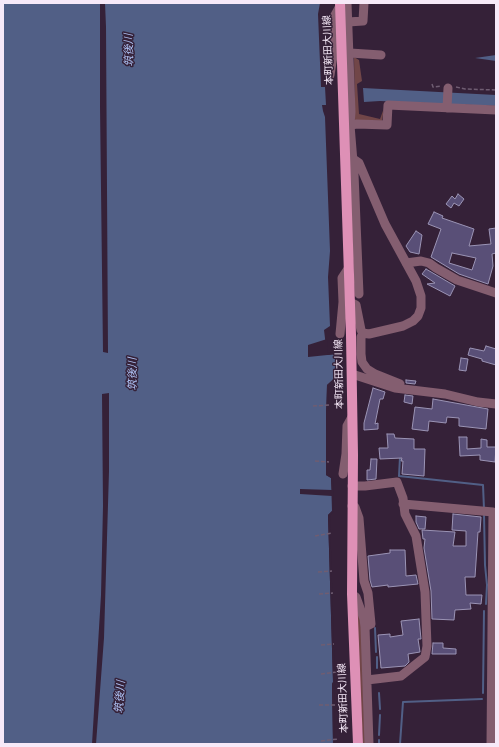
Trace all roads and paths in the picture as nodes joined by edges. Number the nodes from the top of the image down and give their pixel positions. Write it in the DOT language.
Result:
graph roads {
  1 [pos="364,3"];
  2 [pos="342,4"];
  3 [pos="348,22"];
  4 [pos="350,53"];
  5 [pos="381,55"];
  6 [pos="330,75"];
  7 [pos="432,84"];
  8 [pos="448,88"];
  9 [pos="496,90"];
  10 [pos="447,108"];
  11 [pos="496,110"];
  12 [pos="347,126"];
  13 [pos="349,156"];
  14 [pos="406,263"];
  15 [pos="348,268"];
  16 [pos="496,293"];
  17 [pos="359,294"];
  18 [pos="350,302"];
  19 [pos="363,333"];
  20 [pos="340,334"];
  21 [pos="352,374"];
  22 [pos="401,389"];
  23 [pos="496,404"];
  24 [pos="330,405"];
  25 [pos="313,406"];
  26 [pos="352,417"];
  27 [pos="315,461"];
  28 [pos="329,462"];
  29 [pos="343,474"];
  30 [pos="352,486"];
  31 [pos="403,504"];
  32 [pos="352,506"];
  33 [pos="332,534"];
  34 [pos="315,536"];
  35 [pos="332,571"];
  36 [pos="318,572"];
  37 [pos="333,593"];
  38 [pos="319,594"];
  39 [pos="352,594"];
  40 [pos="365,627"];
  41 [pos="334,644"];
  42 [pos="321,645"];
  43 [pos="337,672"];
  44 [pos="321,674"];
  45 [pos="367,680"];
  46 [pos="319,705"];
  47 [pos="336,705"];
  48 [pos="338,739"];
  49 [pos="321,740"];
  50 [pos="358,744"];
  51 [pos="369,744"];
  52 [pos="491,744"];
  1 -- 3 [label="street"];
  2 -- 3 [label="street"];
  2 -- 6 [label="street"];
  2 -- 12 [label="main road, 本町新田大川線"];
  3 -- 4 [label="street"];
  4 -- 5 [label="street"];
  4 -- 12 [label="street"];
  7 -- 8 [label="path"];
  8 -- 9 [label="path"];
  8 -- 10 [label="street"];
  10 -- 11 [label="street"];
  10 -- 12 [label="street"];
  12 -- 13 [label="main road, 本町新田大川線"];
  13 -- 14 [label="street"];
  13 -- 15 [label="main road, 本町新田大川線"];
  13 -- 17 [label="street"];
  14 -- 16 [label="street"];
  14 -- 19 [label="street"];
  15 -- 18 [label="main road, 本町新田大川線"];
  15 -- 20 [label="street"];
  18 -- 19 [label="street"];
  18 -- 21 [label="main road, 本町新田大川線"];
  19 -- 22 [label="street"];
  21 -- 22 [label="street"];
  21 -- 26 [label="main road, 本町新田大川線"];
  22 -- 23 [label="street"];
  24 -- 25 [label="path"];
  26 -- 29 [label="street"];
  26 -- 30 [label="main road, 本町新田大川線"];
  27 -- 28 [label="path"];
  30 -- 31 [label="street"];
  30 -- 32 [label="main road, 本町新田大川線"];
  31 -- 45 [label="street"];
  31 -- 52 [label="street"];
  32 -- 39 [label="main road, 本町新田大川線"];
  32 -- 40 [label="street"];
  33 -- 34 [label="path"];
  35 -- 36 [label="path"];
  37 -- 38 [label="path"];
  39 -- 40 [label="street"];
  39 -- 50 [label="main road, 本町新田大川線"];
  40 -- 45 [label="street"];
  41 -- 42 [label="path"];
  43 -- 44 [label="path"];
  45 -- 51 [label="street"];
  46 -- 47 [label="path"];
  48 -- 49 [label="path"];
}
